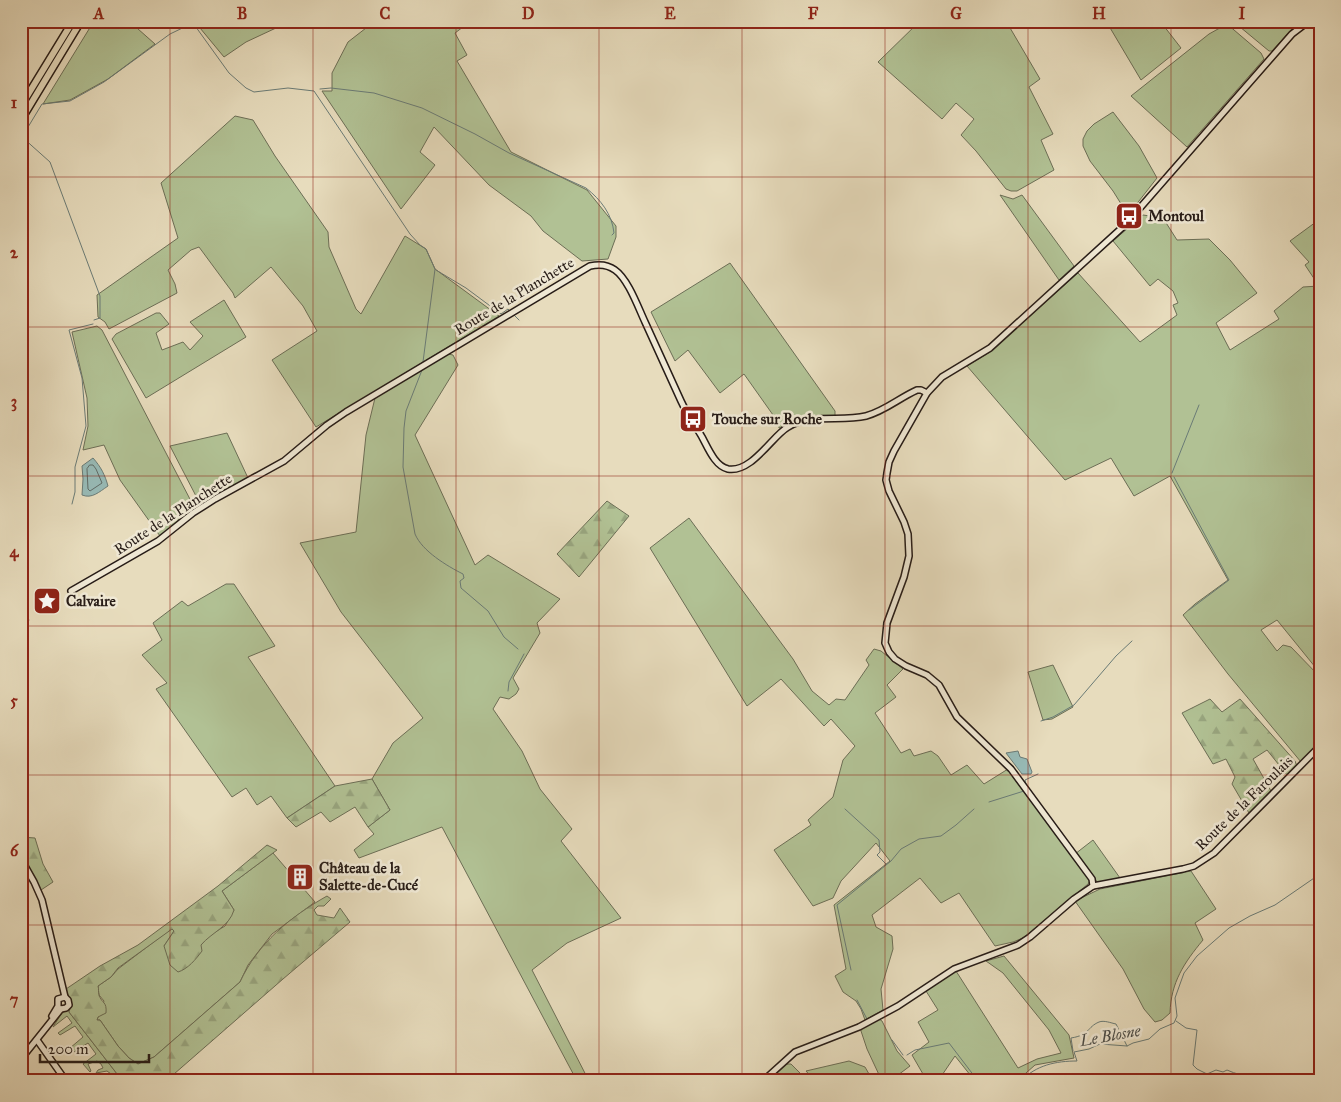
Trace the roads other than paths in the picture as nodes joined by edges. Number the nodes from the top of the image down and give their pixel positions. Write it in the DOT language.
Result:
graph roads {
  1 [pos="73,21"];
  2 [pos="81,21"];
  3 [pos="1309,21"];
  4 [pos="21,106"];
  5 [pos="21,120"];
  6 [pos="927,393"];
  7 [pos="71,590"];
  8 [pos="1320,746"];
  9 [pos="21,859"];
  10 [pos="1093,886"];
  11 [pos="63,998"];
  12 [pos="60,1007"];
  13 [pos="37,1040"];
  14 [pos="21,1059"];
  15 [pos="66,1081"];
  16 [pos="763,1081"];
  1 -- 4 [label="highway"];
  2 -- 5 [label="highway"];
  3 -- 6 [label="street"];
  6 -- 7 [label="street, Route de la Planchette"];
  6 -- 10 [label="street"];
  8 -- 10 [label="street, Route de la Faroulais"];
  9 -- 11 [label="street"];
  10 -- 16 [label="street"];
  11 -- 12 [label="street"];
  11 -- 12 [label="street"];
  12 -- 13 [label="street"];
  13 -- 14 [label="street"];
  13 -- 15 [label="street"];
}
